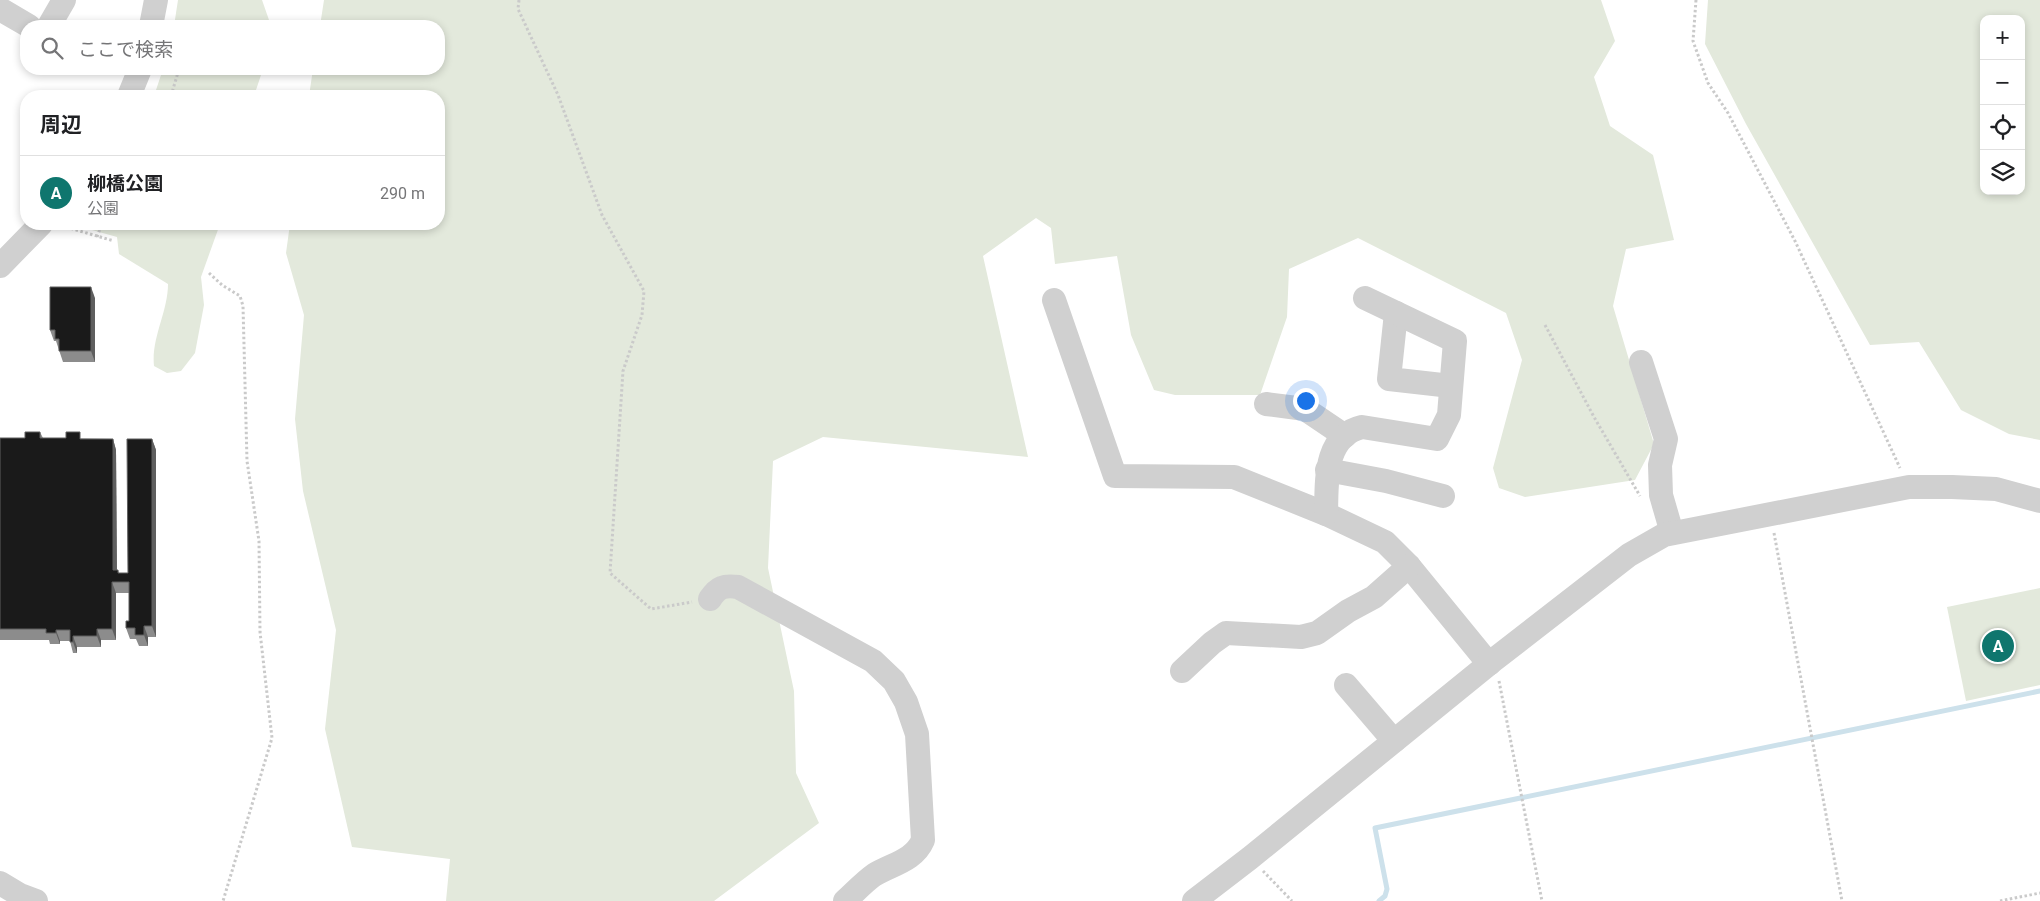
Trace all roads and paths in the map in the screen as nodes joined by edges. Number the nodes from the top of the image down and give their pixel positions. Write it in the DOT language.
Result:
graph roads {
  1 [pos="64,0"];
  2 [pos="156,0"];
  3 [pos="519,0"];
  4 [pos="1696,0"];
  5 [pos="0,9"];
  6 [pos="52,20"];
  7 [pos="152,20"];
  8 [pos="20,21"];
  9 [pos="138,75"];
  10 [pos="177,75"];
  11 [pos="131,90"];
  12 [pos="173,90"];
  13 [pos="35,230"];
  14 [pos="78,230"];
  15 [pos="100,230"];
  16 [pos="97,236"];
  17 [pos="114,240"];
  18 [pos="0,266"];
  19 [pos="209,273"];
  20 [pos="1365,298"];
  21 [pos="1054,300"];
  22 [pos="1396,313"];
  23 [pos="1545,325"];
  24 [pos="1641,362"];
  25 [pos="1451,386"];
  26 [pos="1266,404"];
  27 [pos="1345,436"];
  28 [pos="1327,470"];
  29 [pos="1909,487"];
  30 [pos="1443,496"];
  31 [pos="1644,501"];
  32 [pos="2040,501"];
  33 [pos="1326,514"];
  34 [pos="1770,514"];
  35 [pos="1672,533"];
  36 [pos="1409,566"];
  37 [pos="710,599"];
  38 [pos="1492,661"];
  39 [pos="1182,671"];
  40 [pos="1346,685"];
  41 [pos="1394,742"];
  42 [pos="1250,858"];
  43 [pos="0,883"];
  44 [pos="2040,893"];
  45 [pos="36,901"];
  46 [pos="223,901"];
  47 [pos="845,901"];
  48 [pos="1194,901"];
  49 [pos="1292,901"];
  50 [pos="1542,901"];
  51 [pos="1842,901"];
  52 [pos="2000,901"];
  1 -- 6 [label="street"];
  2 -- 7 [label="street"];
  3 -- 37 [label="path"];
  4 -- 29 [label="path"];
  5 -- 8 [label="street"];
  9 -- 11 [label="street"];
  10 -- 12 [label="path"];
  13 -- 18 [label="street"];
  14 -- 16 [label="path"];
  15 -- 16 [label="path"];
  16 -- 17 [label="path"];
  19 -- 46 [label="path"];
  20 -- 22 [label="street"];
  21 -- 33 [label="street"];
  22 -- 25 [label="street"];
  22 -- 25 [label="street"];
  23 -- 31 [label="path"];
  24 -- 35 [label="street"];
  25 -- 27 [label="street"];
  26 -- 27 [label="street"];
  27 -- 28 [label="street"];
  28 -- 30 [label="street"];
  28 -- 33 [label="street"];
  29 -- 32 [label="street"];
  29 -- 34 [label="street"];
  33 -- 36 [label="street"];
  34 -- 35 [label="street"];
  34 -- 51 [label="path"];
  35 -- 38 [label="street"];
  36 -- 38 [label="street"];
  36 -- 39 [label="street"];
  37 -- 47 [label="street"];
  38 -- 41 [label="street"];
  38 -- 50 [label="path"];
  40 -- 41 [label="street"];
  41 -- 42 [label="street"];
  42 -- 48 [label="street"];
  42 -- 49 [label="path"];
  43 -- 45 [label="street"];
  44 -- 52 [label="path"];
}
